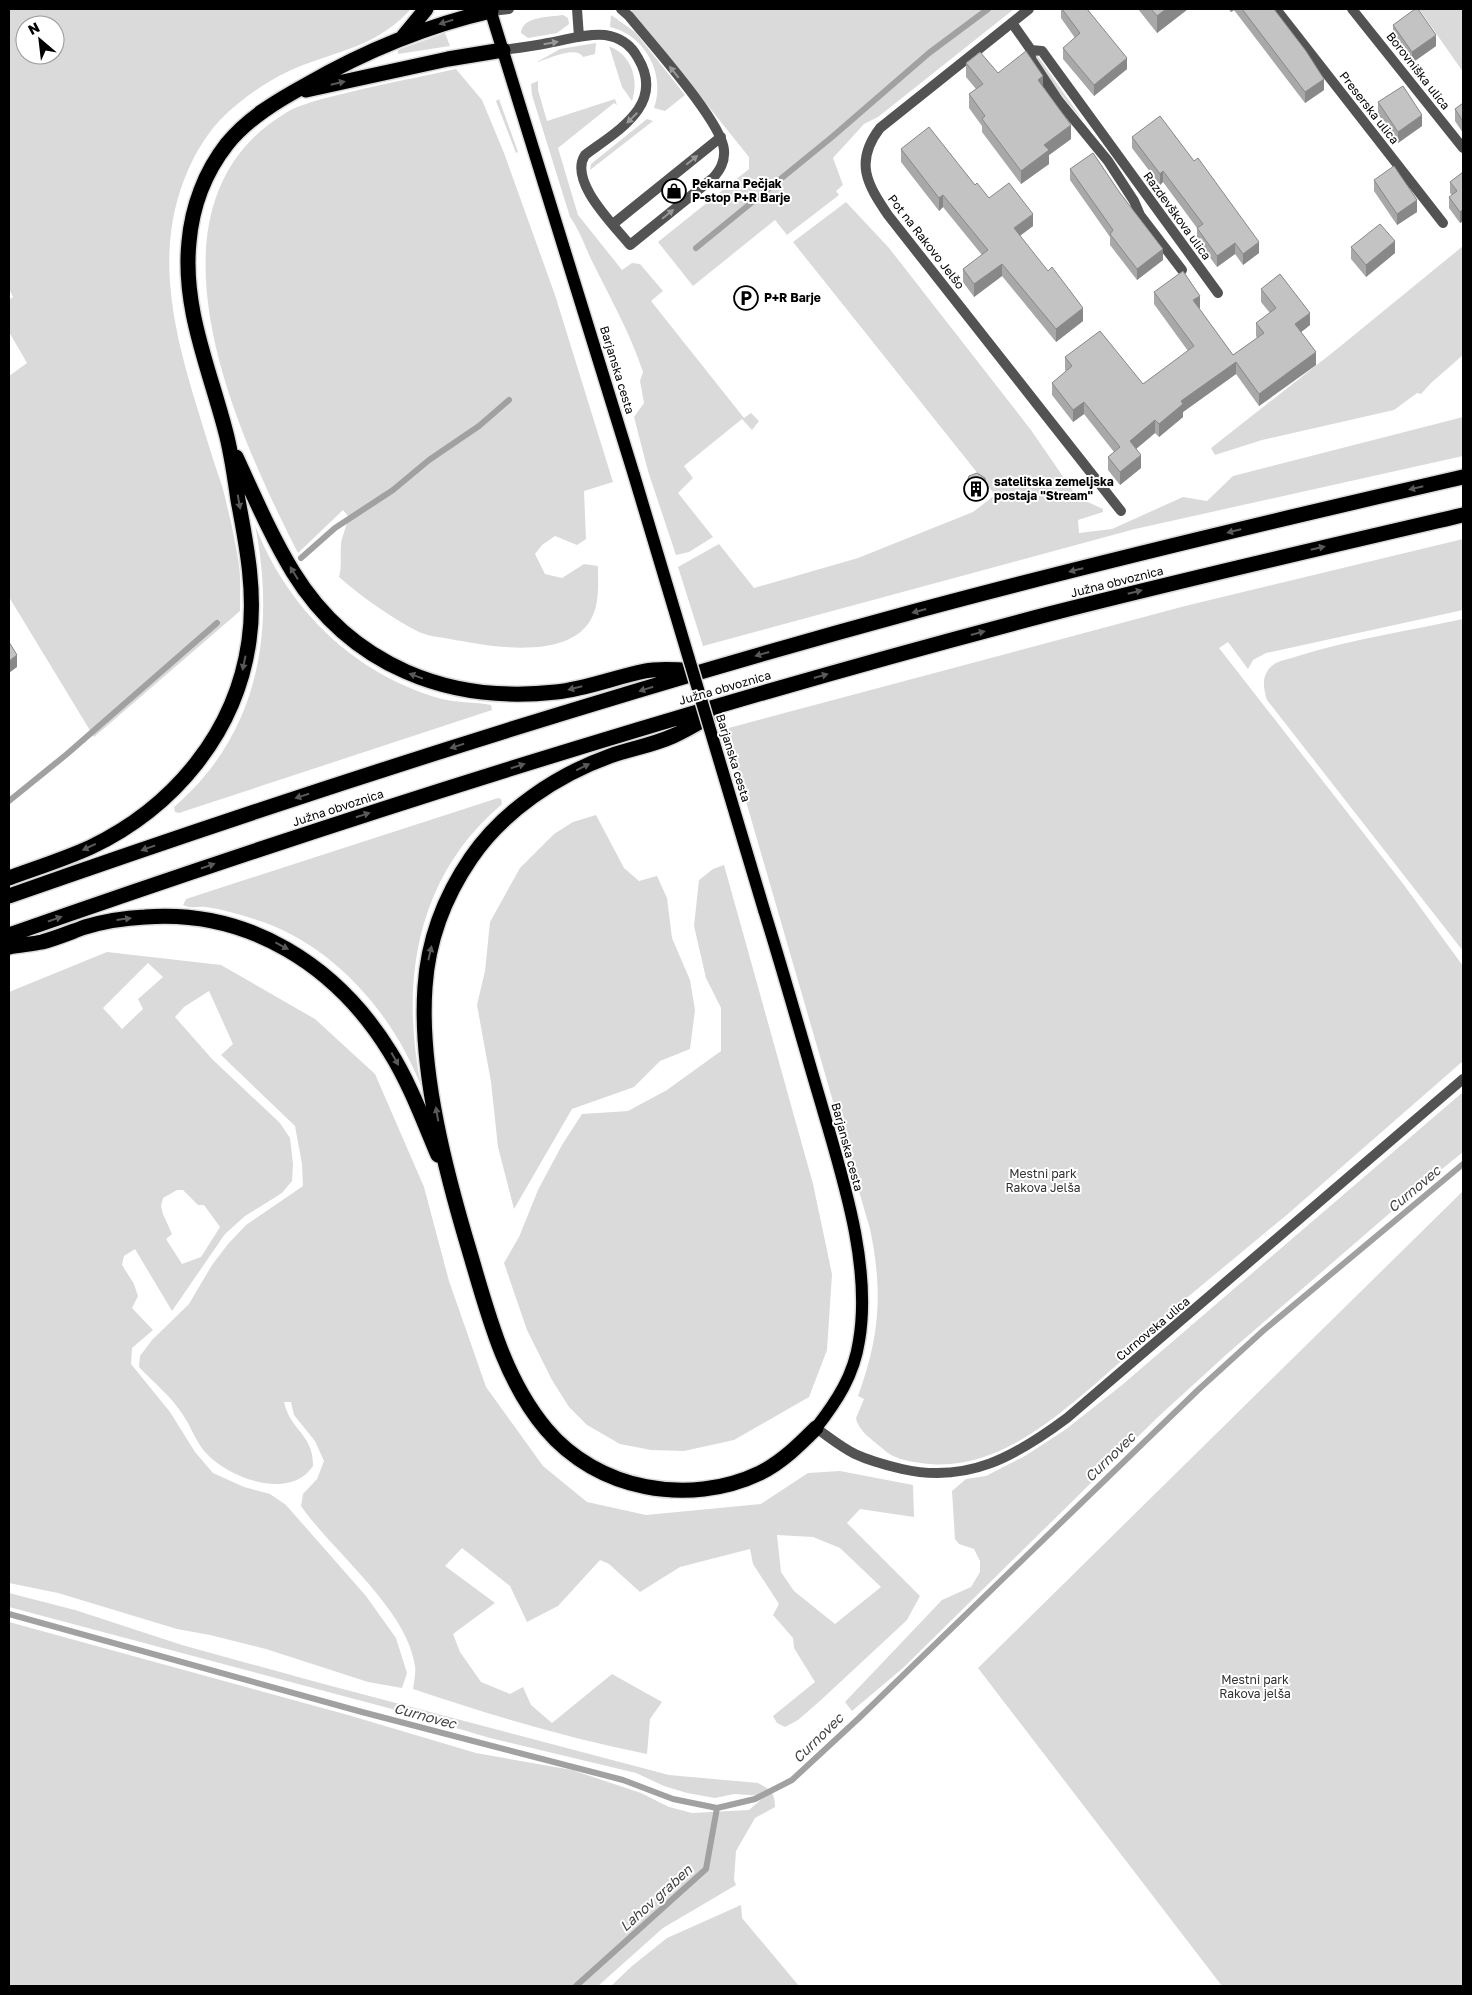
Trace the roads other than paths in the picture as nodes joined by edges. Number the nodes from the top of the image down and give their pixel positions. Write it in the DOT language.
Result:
graph roads {
  1 [pos="426,9"];
  2 [pos="509,9"];
  3 [pos="577,9"];
  4 [pos="621,9"];
  5 [pos="1029,9"];
  6 [pos="1276,9"];
  7 [pos="1352,9"];
  8 [pos="491,10"];
  9 [pos="1012,23"];
  10 [pos="403,37"];
  11 [pos="579,37"];
  12 [pos="503,50"];
  13 [pos="1031,50"];
  14 [pos="290,94"];
  15 [pos="721,137"];
  16 [pos="1463,148"];
  17 [pos="1112,158"];
  18 [pos="1443,223"];
  19 [pos="613,224"];
  20 [pos="1182,270"];
  21 [pos="1218,293"];
  22 [pos="227,437"];
  23 [pos="1463,477"];
  24 [pos="1121,511"];
  25 [pos="1463,515"];
  26 [pos="709,670"];
  27 [pos="741,699"];
  28 [pos="9,878"];
  29 [pos="9,896"];
  30 [pos="9,935"];
  31 [pos="9,946"];
  32 [pos="1463,1079"];
  33 [pos="448,1180"];
  34 [pos="816,1428"];
  1 -- 10 [label="highway"];
  2 -- 8 [label="street"];
  3 -- 11 [label="street"];
  15 -- 4 [label="street, one-way"];
  5 -- 9 [label="street, Pot na Rakovo Jelšo"];
  6 -- 18 [label="street, Preserska ulica"];
  7 -- 16 [label="street, Borovniška ulica"];
  8 -- 10 [label="highway, one-way"];
  8 -- 12 [label="main road, Barjanska cesta"];
  9 -- 13 [label="street, Razdevškova ulica"];
  9 -- 24 [label="street, Pot na Rakovo Jelšo"];
  10 -- 14 [label="highway"];
  12 -- 11 [label="street, one-way"];
  11 -- 19 [label="street, one-way"];
  14 -- 12 [label="highway, one-way"];
  12 -- 34 [label="main road, Barjanska cesta, bridge"];
  13 -- 17 [label="street, Razdevškova ulica"];
  13 -- 17 [label="street, Razdevškova ulica"];
  14 -- 22 [label="highway"];
  19 -- 15 [label="street, one-way"];
  19 -- 15 [label="street, one-way"];
  17 -- 20 [label="street, Razdevškova ulica"];
  17 -- 21 [label="street, Razdevškova ulica"];
  26 -- 22 [label="highway, one-way"];
  22 -- 28 [label="highway, one-way"];
  23 -- 26 [label="highway, Južna obvoznica, one-way"];
  27 -- 25 [label="highway, Južna obvoznica, one-way"];
  26 -- 29 [label="highway, Južna obvoznica, one-way"];
  30 -- 27 [label="highway, Južna obvoznica, one-way"];
  33 -- 27 [label="highway, one-way"];
  31 -- 33 [label="highway, one-way"];
  32 -- 34 [label="street, Curnovska ulica"];
  33 -- 34 [label="highway"];
}
